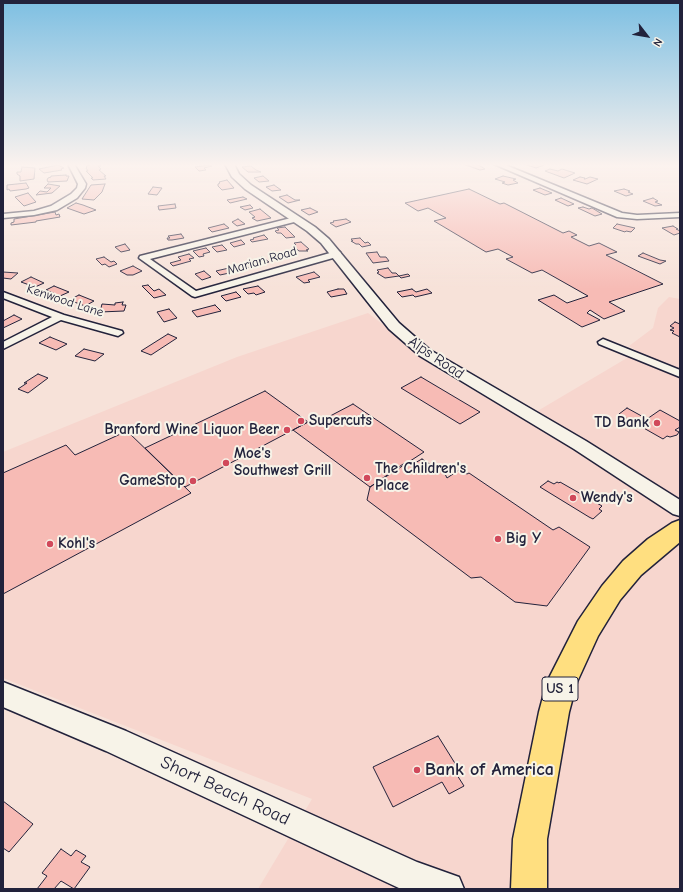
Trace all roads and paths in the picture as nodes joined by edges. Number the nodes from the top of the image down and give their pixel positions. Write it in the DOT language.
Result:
graph roads {
  1 [pos="58,206"];
  2 [pos="275,206"];
  3 [pos="597,206"];
  4 [pos="680,215"];
  5 [pos="3,216"];
  6 [pos="295,219"];
  7 [pos="337,254"];
  8 [pos="3,295"];
  9 [pos="60,317"];
  10 [pos="118,333"];
  11 [pos="603,342"];
  12 [pos="3,346"];
  13 [pos="680,374"];
  14 [pos="680,509"];
  15 [pos="680,529"];
  16 [pos="3,694"];
  17 [pos="447,889"];
  18 [pos="529,889"];
  1 -- 5 [label="street"];
  2 -- 6 [label="street, Alps Road"];
  3 -- 4 [label="street"];
  6 -- 7 [label="street, Alps Road"];
  6 -- 7 [label="street, Marian Road"];
  7 -- 14 [label="street, Alps Road"];
  8 -- 9 [label="street, Kenwood Lane"];
  9 -- 10 [label="street, Kenwood Lane"];
  9 -- 12 [label="street"];
  11 -- 13 [label="street"];
  15 -- 18 [label="main road, US 1"];
  16 -- 17 [label="main road, Short Beach Road"];
}
